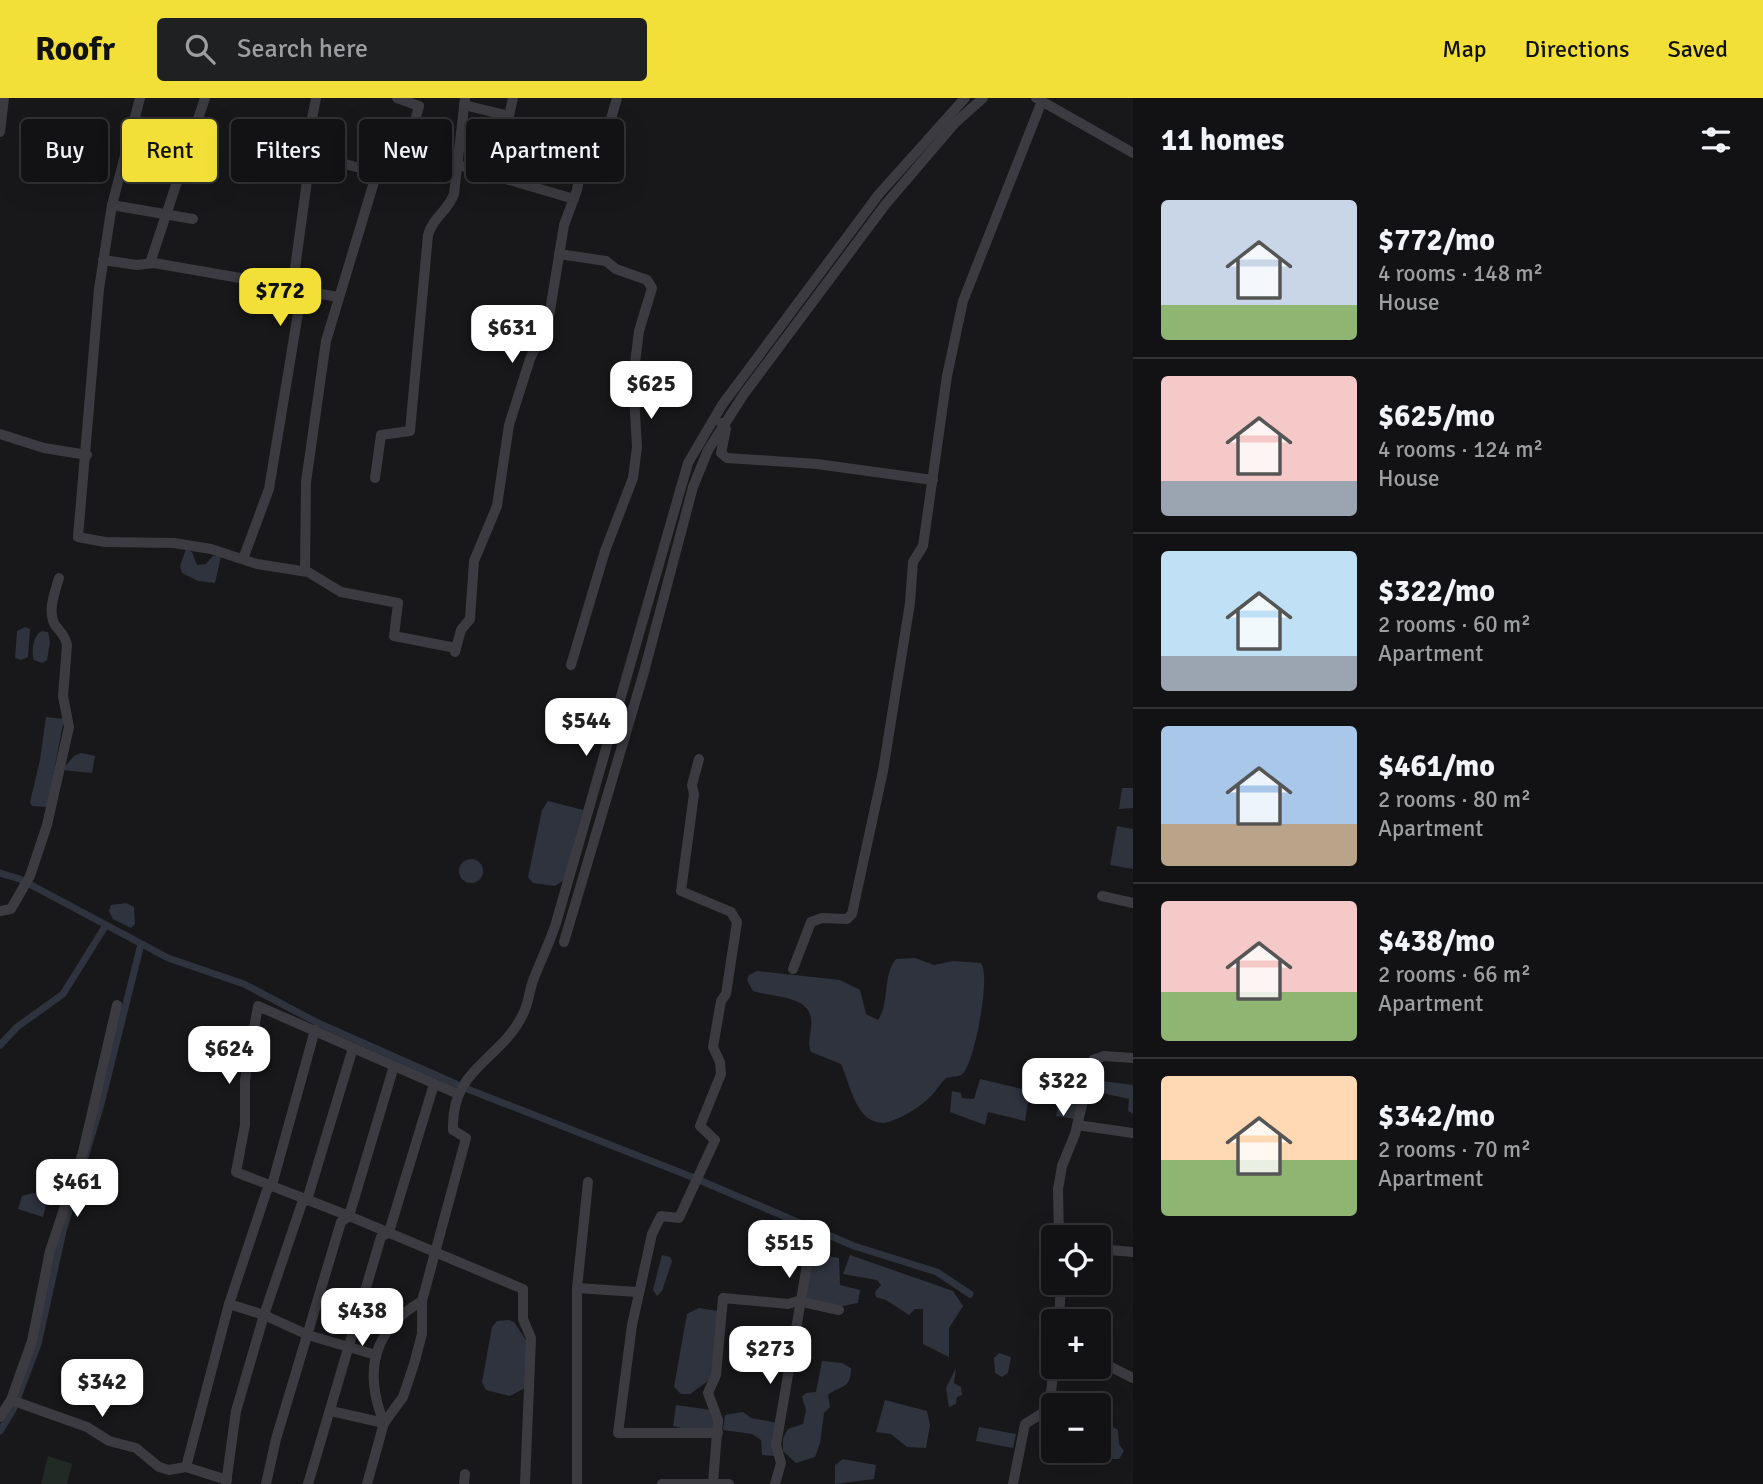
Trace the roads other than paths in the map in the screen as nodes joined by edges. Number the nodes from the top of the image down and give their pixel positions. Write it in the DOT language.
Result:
graph roads {
  1 [pos="4,98"];
  2 [pos="140,98"];
  3 [pos="205,98"];
  4 [pos="316,98"];
  5 [pos="397,98"];
  6 [pos="513,98"];
  7 [pos="617,98"];
  8 [pos="965,98"];
  9 [pos="983,98"];
  10 [pos="1039,99"];
  11 [pos="465,102"];
  12 [pos="312,119"];
  13 [pos="416,119"];
  14 [pos="0,132"];
  15 [pos="1133,153"];
  16 [pos="458,165"];
  17 [pos="305,182"];
  18 [pos="374,182"];
  19 [pos="574,199"];
  20 [pos="112,205"];
  21 [pos="165,214"];
  22 [pos="192,219"];
  23 [pos="559,254"];
  24 [pos="103,260"];
  25 [pos="150,263"];
  26 [pos="298,286"];
  27 [pos="338,297"];
  28 [pos="714,418"];
  29 [pos="723,425"];
  30 [pos="0,434"];
  31 [pos="87,455"];
  32 [pos="375,478"];
  33 [pos="933,480"];
  34 [pos="243,559"];
  35 [pos="305,571"];
  36 [pos="59,578"];
  37 [pos="571,665"];
  38 [pos="699,759"];
  39 [pos="1102,896"];
  40 [pos="1133,903"];
  41 [pos="0,911"];
  42 [pos="564,942"];
  43 [pos="793,969"];
  44 [pos="117,1005"];
  45 [pos="315,1030"];
  46 [pos="353,1048"];
  47 [pos="1133,1058"];
  48 [pos="394,1066"];
  49 [pos="434,1084"];
  50 [pos="458,1094"];
  51 [pos="1077,1125"];
  52 [pos="1133,1133"];
  53 [pos="588,1182"];
  54 [pos="272,1185"];
  55 [pos="307,1200"];
  56 [pos="349,1216"];
  57 [pos="1059,1225"];
  58 [pos="389,1232"];
  59 [pos="1111,1250"];
  60 [pos="1133,1252"];
  61 [pos="436,1253"];
  62 [pos="807,1265"];
  63 [pos="577,1288"];
  64 [pos="640,1289"];
  65 [pos="422,1301"];
  66 [pos="801,1301"];
  67 [pos="229,1304"];
  68 [pos="839,1310"];
  69 [pos="264,1315"];
  70 [pos="308,1335"];
  71 [pos="349,1347"];
  72 [pos="376,1355"];
  73 [pos="1111,1367"];
  74 [pos="1133,1378"];
  75 [pos="1053,1379"];
  76 [pos="11,1400"];
  77 [pos="331,1411"];
  78 [pos="0,1418"];
  79 [pos="384,1423"];
  80 [pos="718,1433"];
  81 [pos="186,1467"];
  82 [pos="227,1482"];
  83 [pos="713,1483"];
  84 [pos="1016,1483"];
  85 [pos="266,1484"];
  86 [pos="308,1484"];
  87 [pos="367,1484"];
  88 [pos="525,1484"];
  89 [pos="577,1484"];
  90 [pos="662,1484"];
  91 [pos="729,1484"];
  92 [pos="775,1484"];
  1 -- 14 [label="street"];
  2 -- 20 [label="street"];
  3 -- 21 [label="street"];
  4 -- 12 [label="street"];
  5 -- 13 [label="street"];
  6 -- 11 [label="street"];
  7 -- 19 [label="street"];
  8 -- 28 [label="street"];
  9 -- 29 [label="street"];
  10 -- 15 [label="street"];
  10 -- 33 [label="street"];
  11 -- 16 [label="street"];
  16 -- 19 [label="street"];
  16 -- 32 [label="street"];
  17 -- 26 [label="street"];
  18 -- 27 [label="street"];
  19 -- 23 [label="street"];
  20 -- 21 [label="street"];
  20 -- 24 [label="street"];
  21 -- 22 [label="street"];
  21 -- 25 [label="street"];
  23 -- 35 [label="street"];
  23 -- 37 [label="street"];
  24 -- 25 [label="street"];
  24 -- 31 [label="street"];
  25 -- 26 [label="street"];
  26 -- 27 [label="street"];
  26 -- 34 [label="street"];
  27 -- 35 [label="street"];
  28 -- 29 [label="street"];
  28 -- 50 [label="street"];
  29 -- 33 [label="street"];
  29 -- 42 [label="street"];
  30 -- 31 [label="street"];
  31 -- 34 [label="street"];
  33 -- 43 [label="street"];
  34 -- 35 [label="street"];
  36 -- 41 [label="street"];
  38 -- 64 [label="street"];
  39 -- 40 [label="street"];
  44 -- 76 [label="street"];
  45 -- 46 [label="street"];
  45 -- 54 [label="street"];
  45 -- 54 [label="street"];
  46 -- 48 [label="street"];
  46 -- 55 [label="street"];
  47 -- 51 [label="street"];
  48 -- 49 [label="street"];
  48 -- 56 [label="street"];
  49 -- 50 [label="street"];
  49 -- 58 [label="street"];
  50 -- 61 [label="street"];
  51 -- 52 [label="street"];
  51 -- 57 [label="street"];
  53 -- 63 [label="street"];
  54 -- 55 [label="street"];
  54 -- 67 [label="street"];
  55 -- 56 [label="street"];
  55 -- 69 [label="street"];
  56 -- 58 [label="street"];
  56 -- 70 [label="street"];
  58 -- 61 [label="street"];
  58 -- 71 [label="street"];
  59 -- 60 [label="street"];
  61 -- 65 [label="street"];
  61 -- 88 [label="street"];
  62 -- 66 [label="street"];
  63 -- 64 [label="street"];
  63 -- 89 [label="street"];
  64 -- 80 [label="street"];
  65 -- 72 [label="street"];
  65 -- 79 [label="street"];
  66 -- 68 [label="street"];
  66 -- 80 [label="street"];
  66 -- 92 [label="street"];
  67 -- 69 [label="street"];
  67 -- 81 [label="street"];
  69 -- 70 [label="street"];
  69 -- 82 [label="street"];
  70 -- 71 [label="street"];
  70 -- 85 [label="street"];
  71 -- 72 [label="street"];
  71 -- 77 [label="street"];
  72 -- 79 [label="street"];
  73 -- 74 [label="street"];
  75 -- 84 [label="street"];
  76 -- 78 [label="street"];
  76 -- 81 [label="street"];
  77 -- 79 [label="street"];
  77 -- 86 [label="street"];
  79 -- 87 [label="street"];
  80 -- 83 [label="street"];
  81 -- 82 [label="street"];
  83 -- 90 [label="street"];
  83 -- 91 [label="street"];
}
